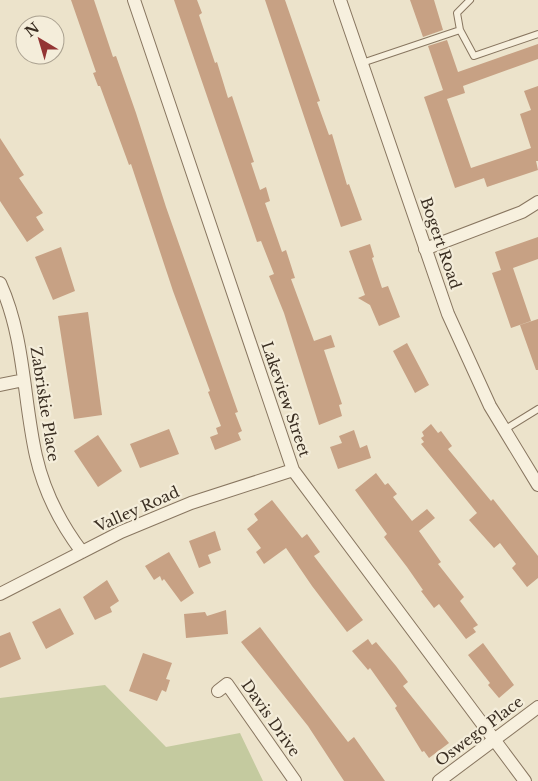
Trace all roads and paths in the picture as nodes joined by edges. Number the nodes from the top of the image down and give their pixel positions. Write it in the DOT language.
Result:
graph roads {
  1 [pos="134,0"];
  2 [pos="340,0"];
  3 [pos="470,0"];
  4 [pos="460,30"];
  5 [pos="538,34"];
  6 [pos="362,63"];
  7 [pos="538,202"];
  8 [pos="538,210"];
  9 [pos="522,212"];
  10 [pos="425,249"];
  11 [pos="0,283"];
  12 [pos="24,380"];
  13 [pos="0,385"];
  14 [pos="538,409"];
  15 [pos="504,430"];
  16 [pos="293,470"];
  17 [pos="538,485"];
  18 [pos="82,552"];
  19 [pos="0,594"];
  20 [pos="218,691"];
  21 [pos="538,707"];
  22 [pos="494,740"];
  23 [pos="296,781"];
  24 [pos="439,781"];
  25 [pos="525,781"];
  1 -- 16 [label="street, Lakeview Street"];
  2 -- 6 [label="street, Bogert Road"];
  3 -- 4 [label="lane"];
  4 -- 5 [label="lane"];
  4 -- 6 [label="lane"];
  6 -- 10 [label="street, Bogert Road"];
  7 -- 9 [label="street"];
  8 -- 9 [label="street"];
  9 -- 10 [label="street"];
  10 -- 15 [label="street, Bogert Road"];
  11 -- 12 [label="street, Zabriskie Place"];
  12 -- 13 [label="street"];
  12 -- 18 [label="street, Zabriskie Place"];
  14 -- 15 [label="lane"];
  15 -- 17 [label="street, Bogert Road"];
  16 -- 18 [label="street, Valley Road"];
  16 -- 22 [label="street, Lakeview Street"];
  18 -- 19 [label="street, Valley Road"];
  20 -- 23 [label="street, Davis Drive"];
  21 -- 22 [label="street, Oswego Place"];
  22 -- 24 [label="street, Oswego Place"];
  22 -- 25 [label="street, Lakeview Street"];
}
